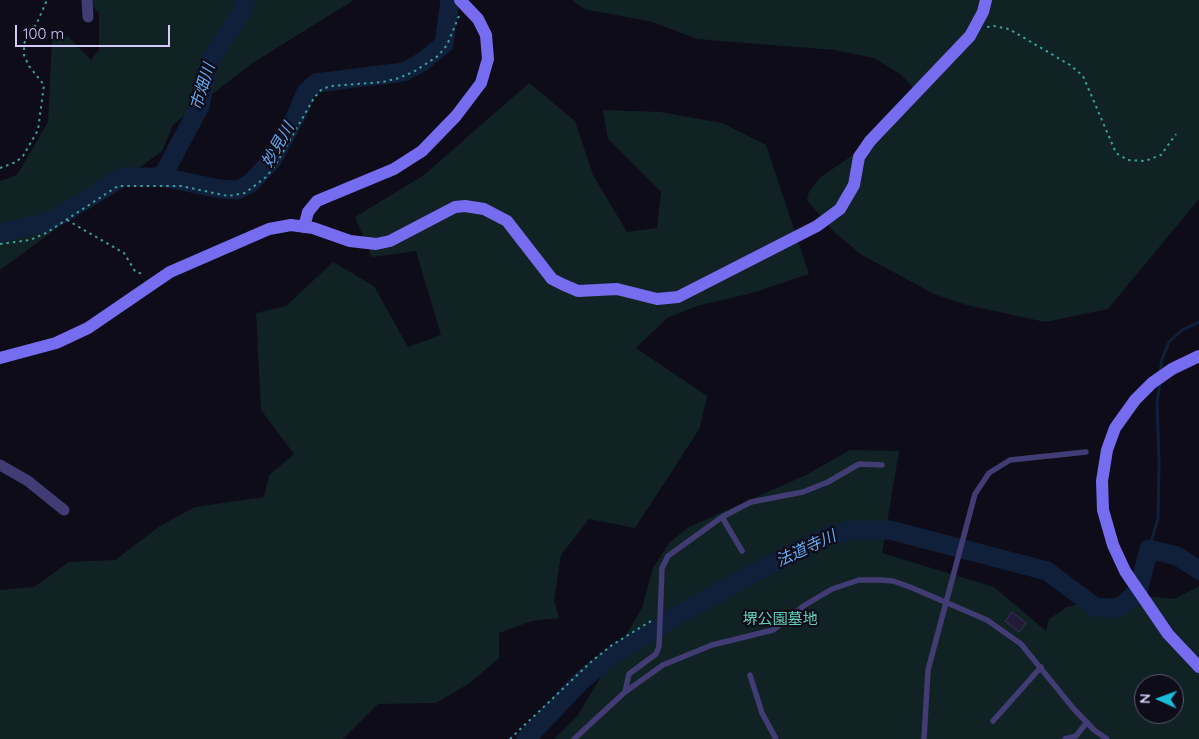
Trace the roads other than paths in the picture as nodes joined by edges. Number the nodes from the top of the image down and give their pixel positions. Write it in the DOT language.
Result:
graph roads {
  1 [pos="87,0"];
  2 [pos="986,0"];
  3 [pos="462,2"];
  4 [pos="88,17"];
  5 [pos="304,227"];
  6 [pos="1199,356"];
  7 [pos="0,358"];
  8 [pos="1086,452"];
  9 [pos="0,465"];
  10 [pos="882,465"];
  11 [pos="64,510"];
  12 [pos="722,517"];
  13 [pos="742,551"];
  14 [pos="945,603"];
  15 [pos="1041,667"];
  16 [pos="1199,667"];
  17 [pos="750,675"];
  18 [pos="625,692"];
  19 [pos="993,721"];
  20 [pos="1087,722"];
  21 [pos="574,739"];
  22 [pos="776,739"];
  23 [pos="924,739"];
  24 [pos="1065,739"];
  25 [pos="1107,739"];
  1 -- 4 [label="street"];
  2 -- 5 [label="street"];
  3 -- 5 [label="street"];
  5 -- 7 [label="street"];
  6 -- 16 [label="street"];
  8 -- 14 [label="lane"];
  9 -- 11 [label="street"];
  10 -- 12 [label="lane"];
  12 -- 13 [label="lane"];
  12 -- 18 [label="lane"];
  14 -- 15 [label="lane"];
  14 -- 18 [label="lane"];
  14 -- 23 [label="lane"];
  15 -- 19 [label="lane"];
  15 -- 20 [label="lane"];
  17 -- 22 [label="lane"];
  18 -- 21 [label="lane"];
  20 -- 24 [label="lane"];
  20 -- 25 [label="lane"];
}
